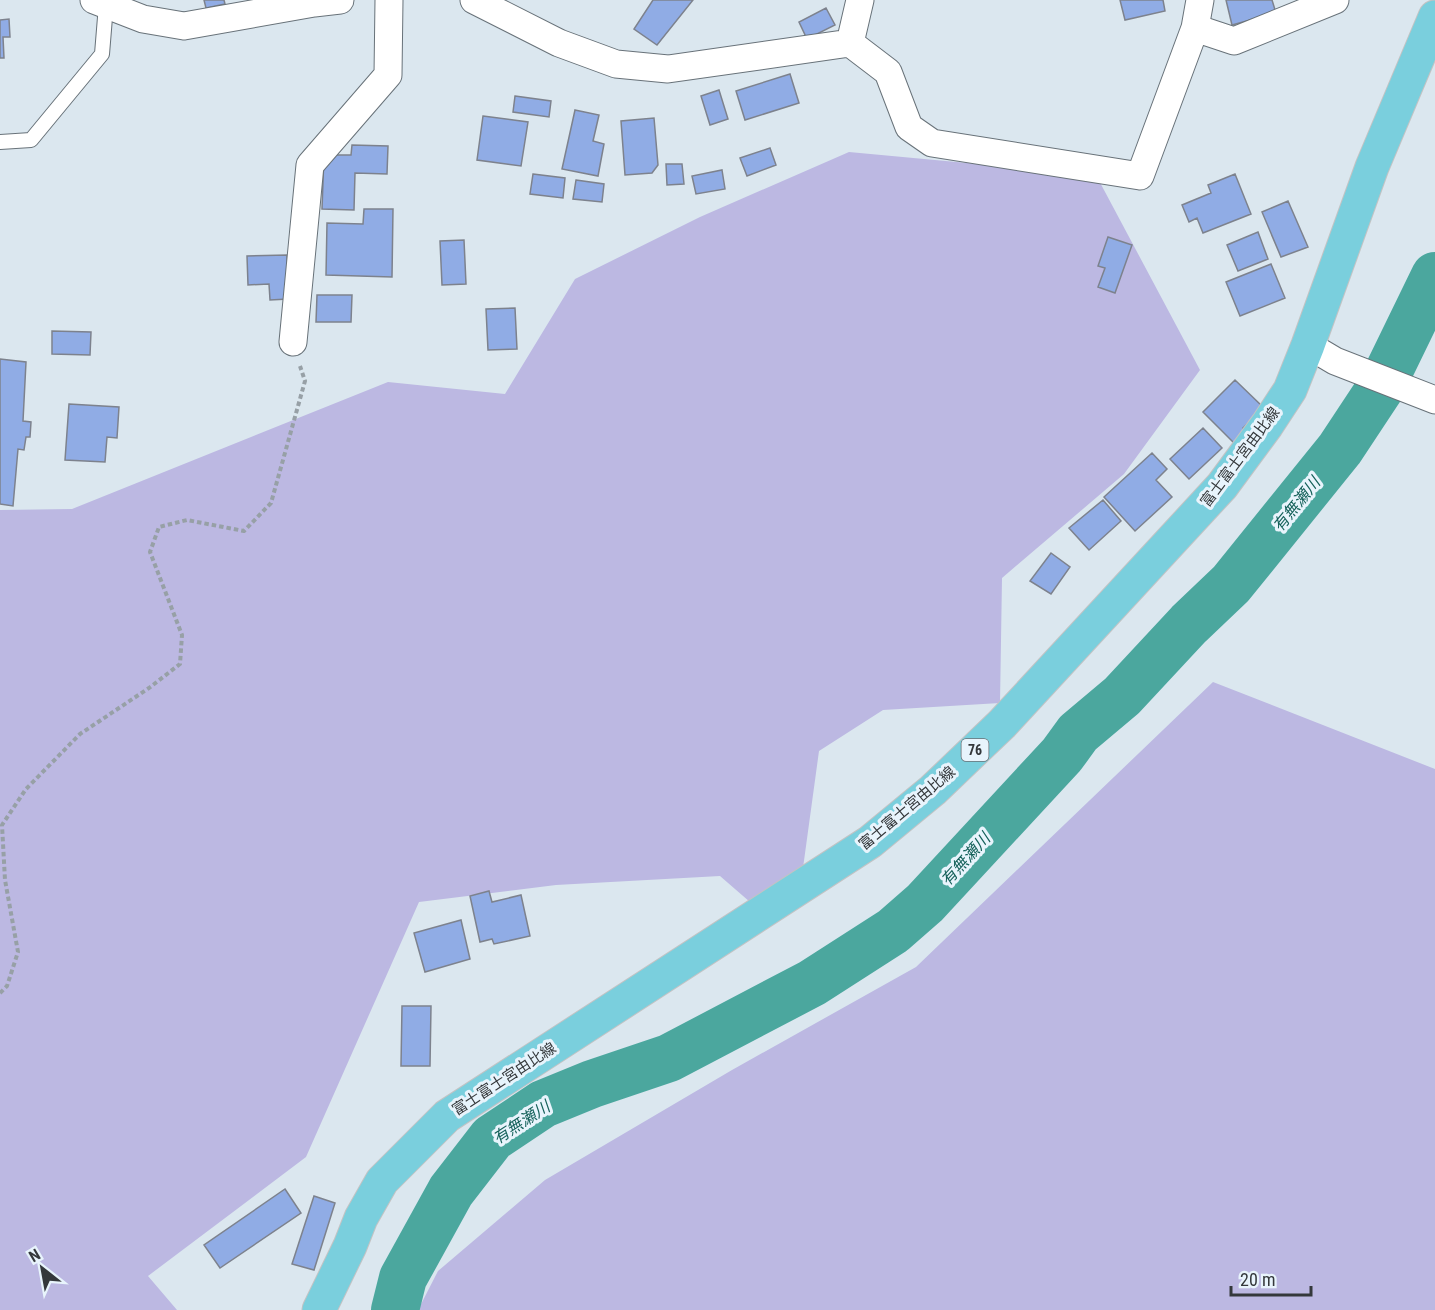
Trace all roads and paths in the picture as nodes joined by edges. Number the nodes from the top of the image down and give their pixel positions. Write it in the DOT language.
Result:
graph roads {
  1 [pos="340,0"];
  2 [pos="389,0"];
  3 [pos="474,0"];
  4 [pos="860,0"];
  5 [pos="1200,0"];
  6 [pos="1335,0"];
  7 [pos="100,2"];
  8 [pos="1435,17"];
  9 [pos="1195,28"];
  10 [pos="850,43"];
  11 [pos="0,142"];
  12 [pos="293,342"];
  13 [pos="1322,353"];
  14 [pos="1435,400"];
  15 [pos="0,993"];
  16 [pos="319,1310"];
  1 -- 7 [label="street"];
  2 -- 12 [label="street"];
  3 -- 10 [label="street"];
  4 -- 10 [label="street"];
  5 -- 9 [label="street"];
  6 -- 9 [label="street"];
  7 -- 11 [label="lane"];
  8 -- 13 [label="main road, 富士富士宮由比線 / 76"];
  9 -- 10 [label="street"];
  12 -- 15 [label="path"];
  13 -- 14 [label="street"];
  13 -- 16 [label="main road, 富士富士宮由比線 / 76"];
}
